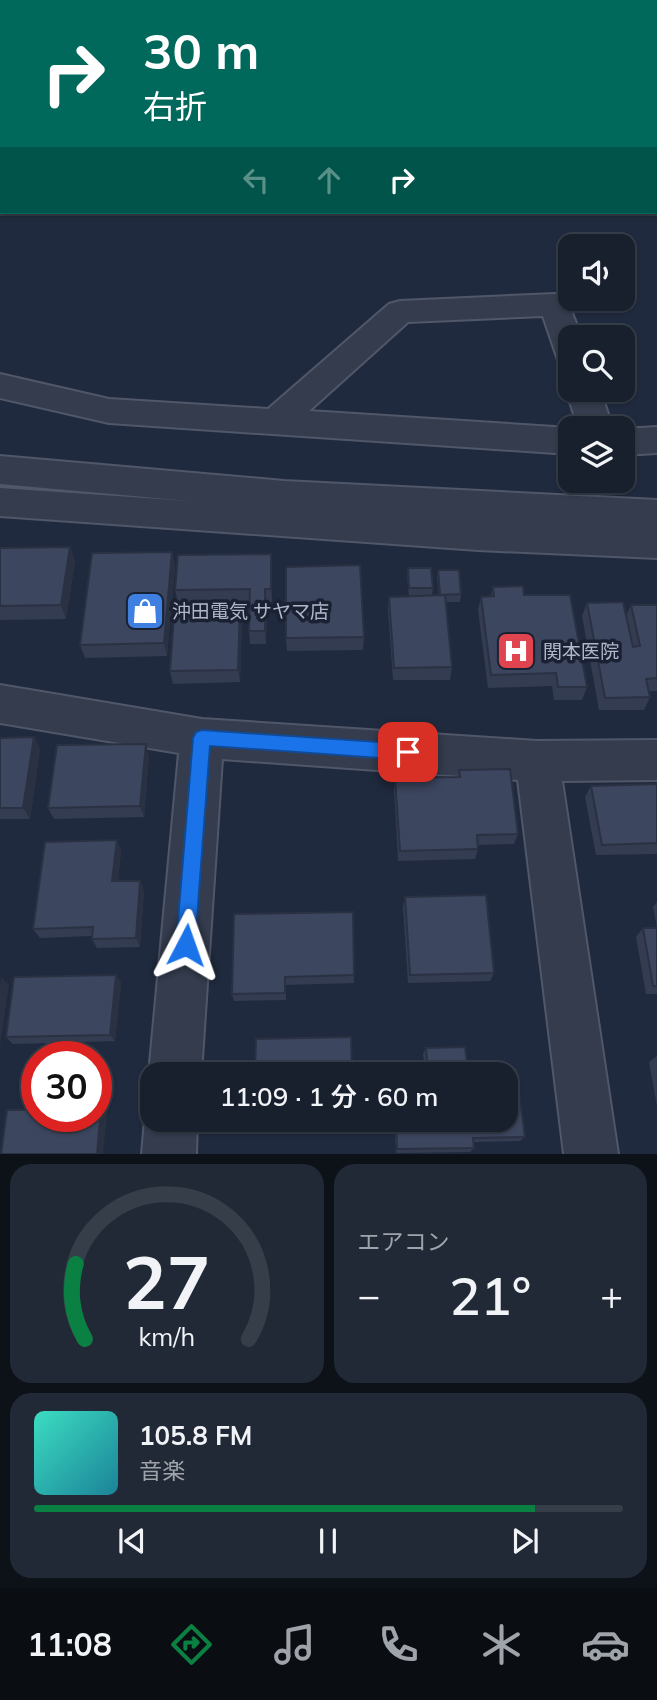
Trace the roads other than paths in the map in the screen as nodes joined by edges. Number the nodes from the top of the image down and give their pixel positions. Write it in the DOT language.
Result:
graph roads {
  1 [pos="561,325"];
  2 [pos="0,386"];
  3 [pos="274,423"];
  4 [pos="558,440"];
  5 [pos="657,440"];
  6 [pos="635,441"];
  7 [pos="0,470"];
  8 [pos="616,497"];
  9 [pos="0,502"];
  10 [pos="657,514"];
  11 [pos="657,543"];
  12 [pos="0,704"];
  13 [pos="202,738"];
  14 [pos="657,760"];
  15 [pos="537,761"];
  16 [pos="176,1062"];
  17 [pos="171,1132"];
  18 [pos="169,1154"];
  19 [pos="591,1154"];
  1 -- 3 [label="street"];
  2 -- 3 [label="street"];
  3 -- 4 [label="street"];
  5 -- 6 [label="street"];
  7 -- 8 [label="street"];
  8 -- 10 [label="street"];
  9 -- 11 [label="street"];
  12 -- 13 [label="street"];
  13 -- 15 [label="street"];
  13 -- 16 [label="street"];
  14 -- 15 [label="street"];
  15 -- 19 [label="street"];
  17 -- 18 [label="street"];
}
